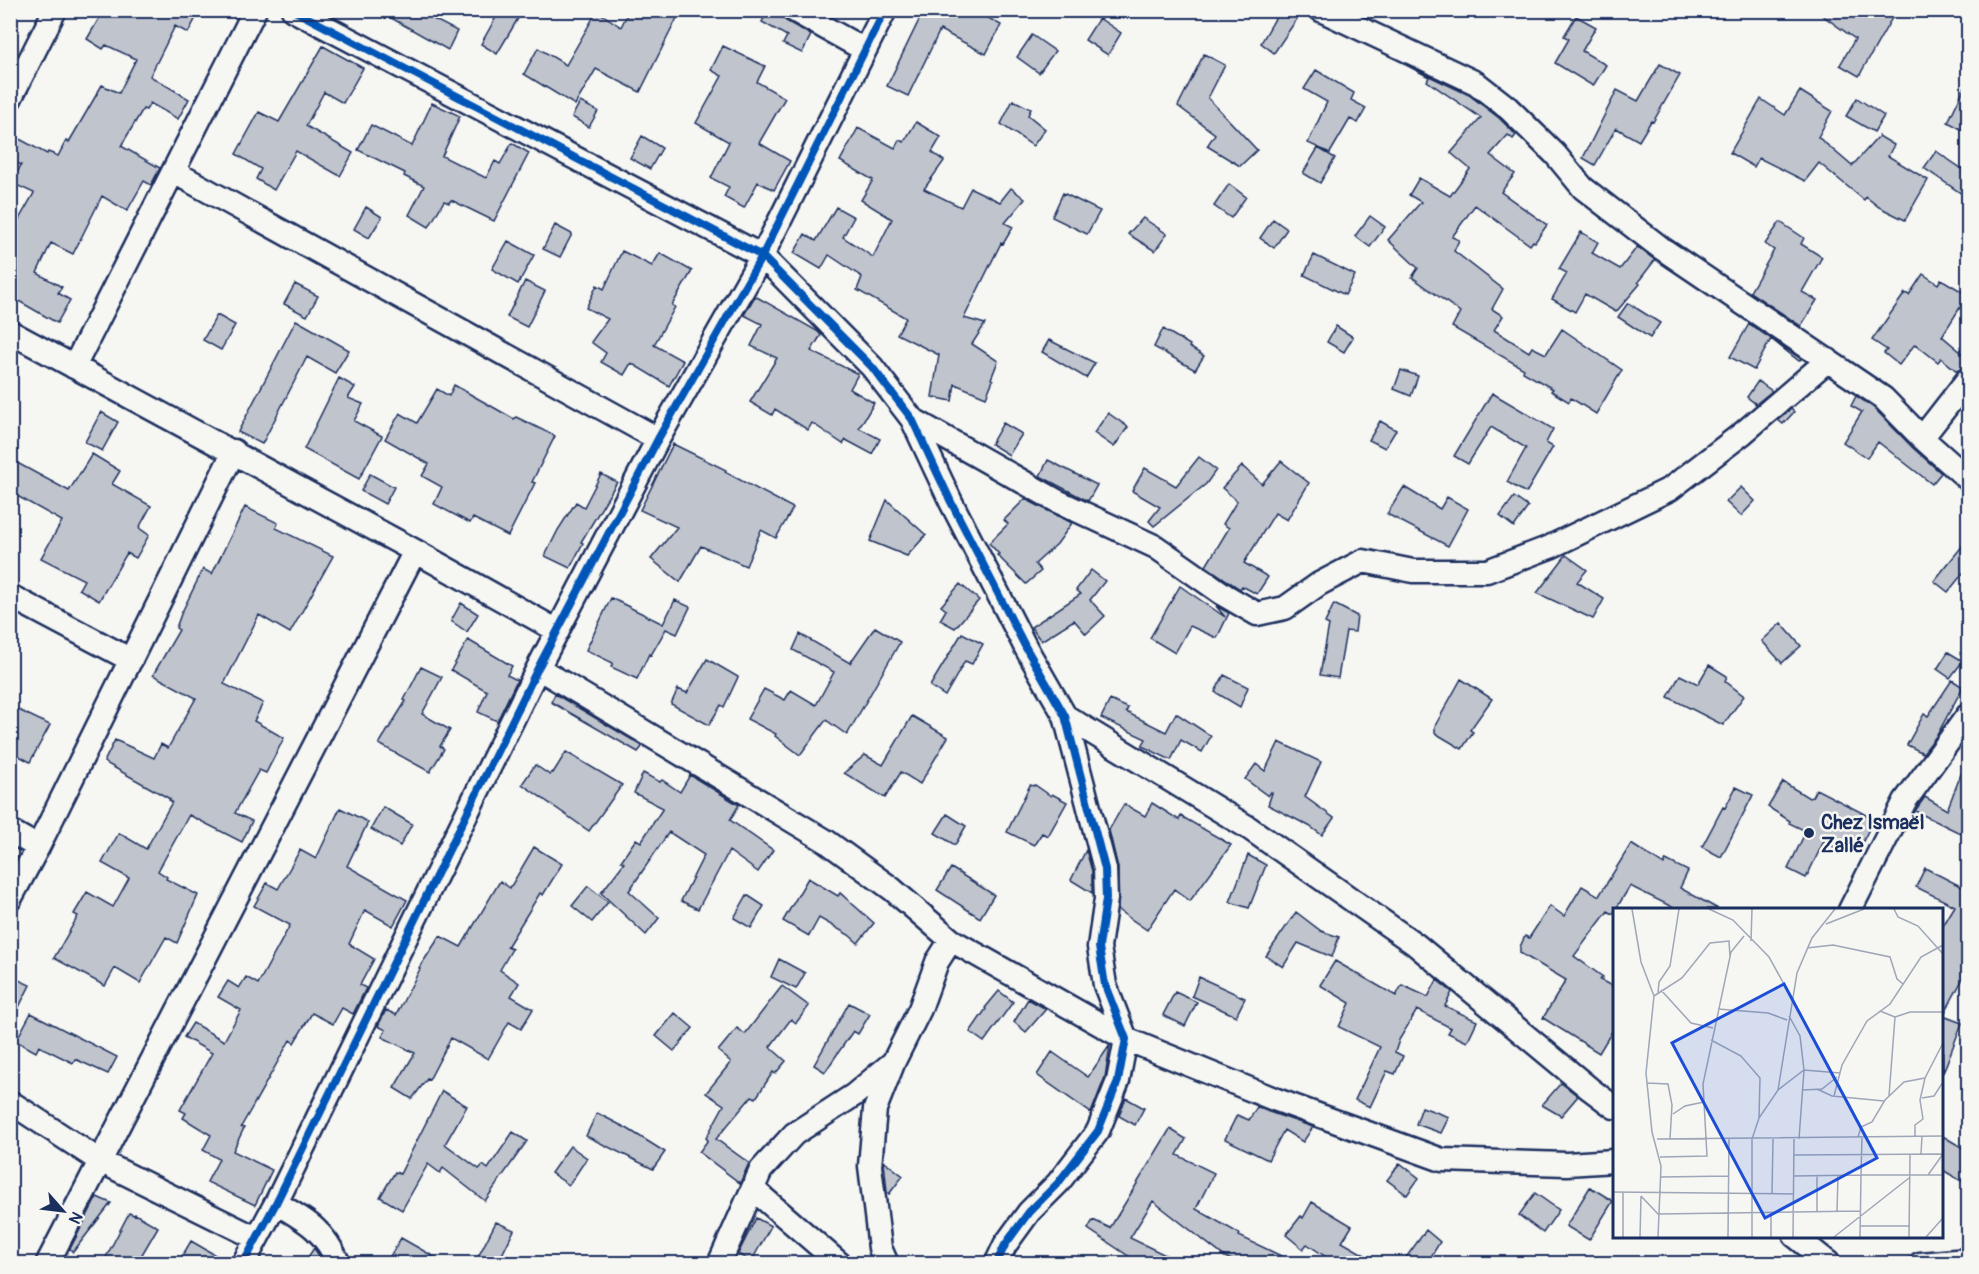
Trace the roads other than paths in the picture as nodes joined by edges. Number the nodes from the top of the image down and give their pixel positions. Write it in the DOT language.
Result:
graph roads {
  1 [pos="55,10"];
  2 [pos="255,10"];
  3 [pos="293,10"];
  4 [pos="793,10"];
  5 [pos="885,10"];
  6 [pos="1321,10"];
  7 [pos="865,50"];
  8 [pos="14,85"];
  9 [pos="174,172"];
  10 [pos="762,256"];
  11 [pos="10,332"];
  12 [pos="1828,360"];
  13 [pos="74,367"];
  14 [pos="1968,379"];
  15 [pos="912,419"];
  16 [pos="1922,438"];
  17 [pos="658,440"];
  18 [pos="234,452"];
  19 [pos="1968,479"];
  20 [pos="415,551"];
  21 [pos="10,596"];
  22 [pos="558,631"];
  23 [pos="131,660"];
  24 [pos="538,668"];
  25 [pos="1968,715"];
  26 [pos="1065,716"];
  27 [pos="10,831"];
  28 [pos="38,847"];
  29 [pos="10,899"];
  30 [pos="1851,908"];
  31 [pos="951,940"];
  32 [pos="1126,1039"];
  33 [pos="894,1061"];
  34 [pos="10,1102"];
  35 [pos="1613,1106"];
  36 [pos="100,1161"];
  37 [pos="1613,1161"];
  38 [pos="753,1189"];
  39 [pos="276,1203"];
  40 [pos="256,1238"];
  41 [pos="1798,1238"];
  42 [pos="1968,1260"];
  43 [pos="46,1263"];
  44 [pos="243,1263"];
  45 [pos="339,1263"];
  46 [pos="719,1263"];
  47 [pos="840,1263"];
  48 [pos="888,1263"];
  49 [pos="996,1263"];
  50 [pos="1830,1263"];
  51 [pos="1920,1263"];
  1 -- 8 [label="street"];
  2 -- 9 [label="street"];
  3 -- 10 [label="street"];
  4 -- 7 [label="street"];
  5 -- 7 [label="street"];
  6 -- 12 [label="street"];
  7 -- 10 [label="street"];
  9 -- 13 [label="street"];
  9 -- 17 [label="street"];
  10 -- 15 [label="street"];
  10 -- 17 [label="street"];
  11 -- 13 [label="street"];
  12 -- 15 [label="street"];
  12 -- 16 [label="street"];
  13 -- 18 [label="street"];
  14 -- 16 [label="street"];
  15 -- 26 [label="street"];
  16 -- 19 [label="street"];
  17 -- 22 [label="street"];
  18 -- 20 [label="street"];
  18 -- 23 [label="street"];
  20 -- 22 [label="street"];
  20 -- 36 [label="street"];
  21 -- 23 [label="street"];
  22 -- 24 [label="street"];
  23 -- 28 [label="street"];
  24 -- 31 [label="street"];
  24 -- 39 [label="street"];
  25 -- 30 [label="street"];
  26 -- 32 [label="street"];
  26 -- 35 [label="street"];
  27 -- 28 [label="street"];
  28 -- 29 [label="street"];
  31 -- 32 [label="street"];
  31 -- 33 [label="street"];
  32 -- 37 [label="street"];
  32 -- 49 [label="street"];
  33 -- 38 [label="street"];
  33 -- 48 [label="street"];
  34 -- 36 [label="street"];
  36 -- 40 [label="street"];
  36 -- 43 [label="street"];
  38 -- 46 [label="street"];
  38 -- 47 [label="street"];
  39 -- 40 [label="street"];
  39 -- 45 [label="street"];
  40 -- 44 [label="street"];
  41 -- 50 [label="street"];
  42 -- 51 [label="street"];
}
